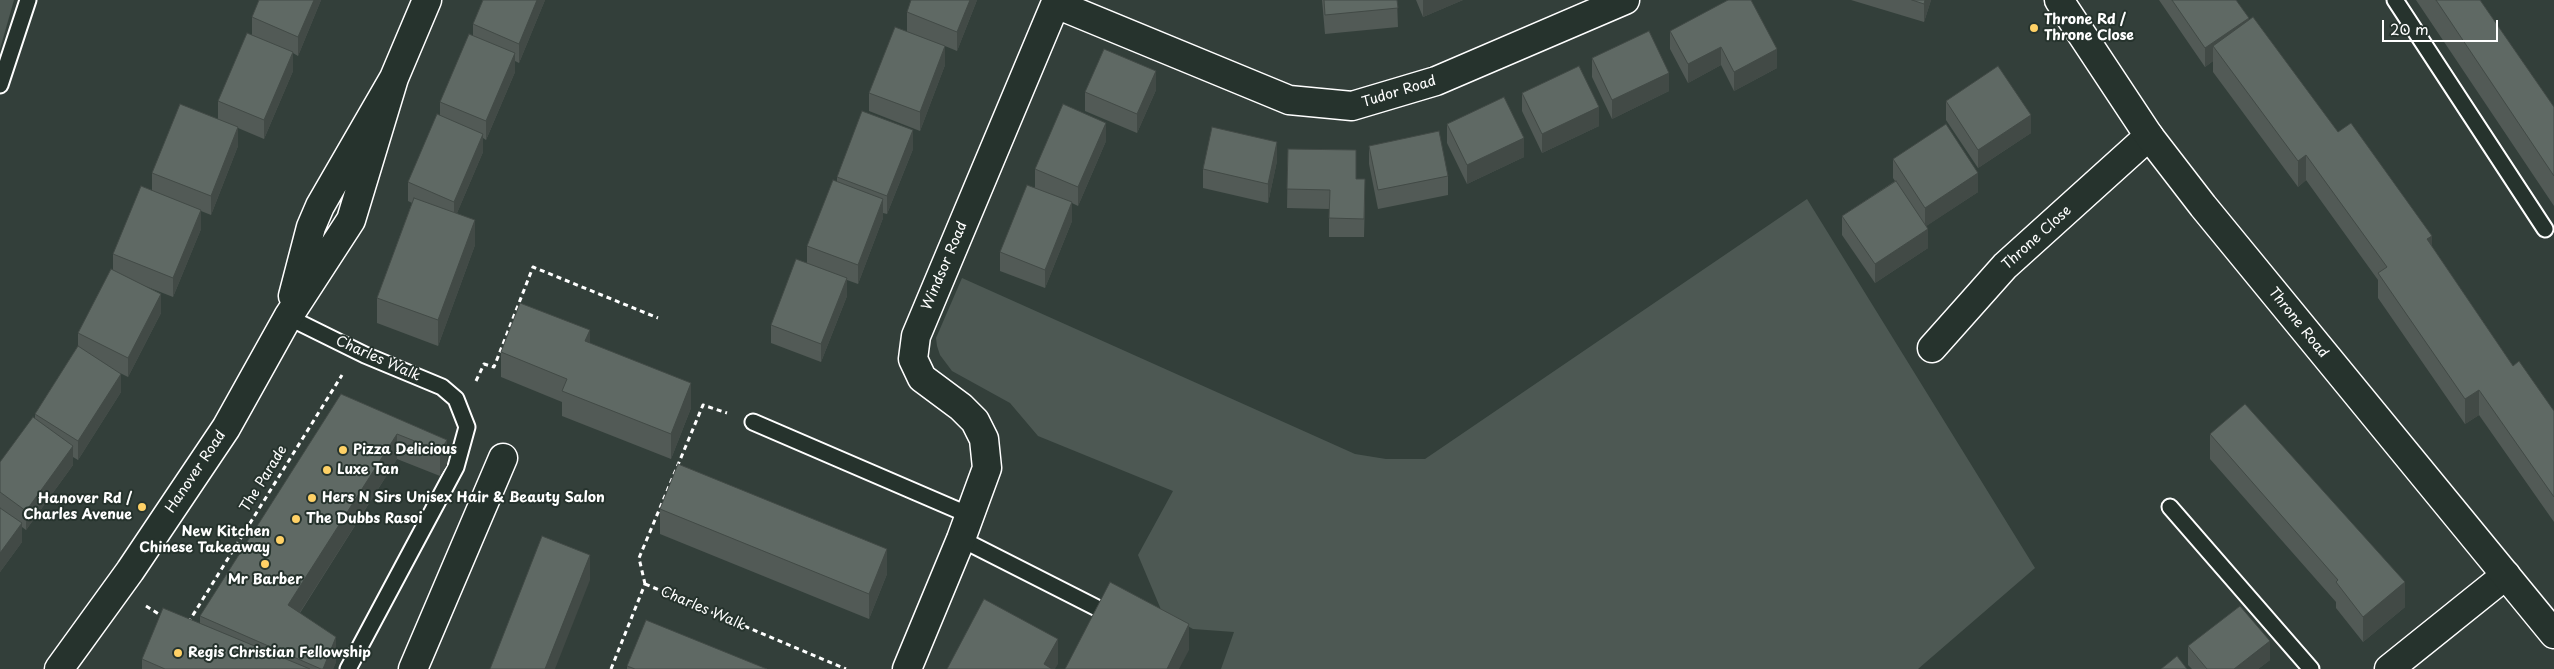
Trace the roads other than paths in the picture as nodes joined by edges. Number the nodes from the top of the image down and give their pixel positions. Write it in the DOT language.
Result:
graph roads {
  1 [pos="28,0"];
  2 [pos="427,0"];
  3 [pos="1625,0"];
  4 [pos="2058,0"];
  5 [pos="2395,0"];
  6 [pos="1056,2"];
  7 [pos="0,85"];
  8 [pos="2150,136"];
  9 [pos="2545,228"];
  10 [pos="288,317"];
  11 [pos="1932,348"];
  12 [pos="753,422"];
  13 [pos="503,458"];
  14 [pos="2170,507"];
  15 [pos="965,527"];
  16 [pos="2506,575"];
  17 [pos="1098,609"];
  18 [pos="2554,634"];
  19 [pos="59,669"];
  20 [pos="348,669"];
  21 [pos="414,669"];
  22 [pos="908,669"];
  23 [pos="2311,669"];
  24 [pos="2389,669"];
  1 -- 7 [label="lane"];
  2 -- 10 [label="street, Hanover Road"];
  3 -- 6 [label="street, Tudor Road"];
  4 -- 8 [label="street, Throne Road"];
  5 -- 9 [label="lane"];
  6 -- 15 [label="street, Windsor Road"];
  8 -- 11 [label="street, Throne Close"];
  8 -- 16 [label="street, Throne Road"];
  10 -- 19 [label="street, Hanover Road"];
  10 -- 20 [label="lane, Charles Walk"];
  12 -- 15 [label="lane"];
  13 -- 21 [label="street"];
  14 -- 23 [label="lane"];
  15 -- 17 [label="lane"];
  15 -- 22 [label="street, Windsor Road"];
  16 -- 18 [label="street, Throne Road"];
  16 -- 24 [label="street"];
}
